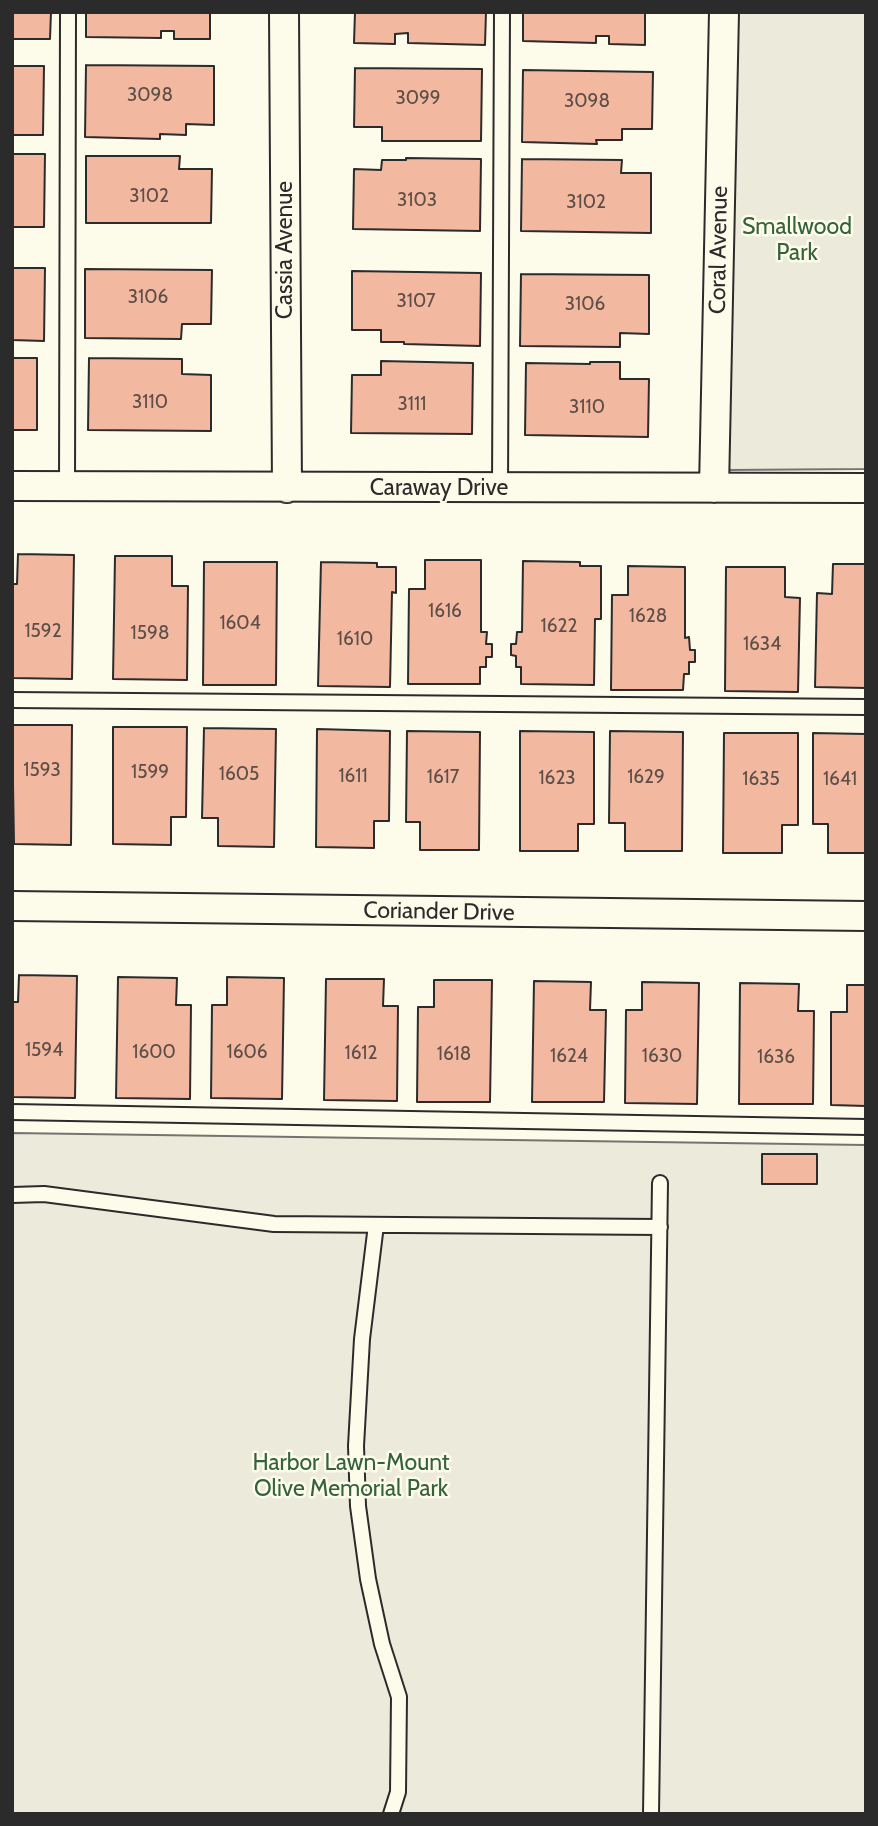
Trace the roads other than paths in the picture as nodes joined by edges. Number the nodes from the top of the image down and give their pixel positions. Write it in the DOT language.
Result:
graph roads {
  1 [pos="68,12"];
  2 [pos="284,12"];
  3 [pos="502,12"];
  4 [pos="723,12"];
  5 [pos="12,486"];
  6 [pos="67,487"];
  7 [pos="287,488"];
  8 [pos="500,488"];
  9 [pos="714,488"];
  10 [pos="866,488"];
  11 [pos="12,700"];
  12 [pos="866,707"];
  13 [pos="12,906"];
  14 [pos="866,916"];
  15 [pos="12,1112"];
  16 [pos="866,1127"];
  17 [pos="660,1184"];
  18 [pos="12,1195"];
  19 [pos="376,1225"];
  20 [pos="660,1227"];
  21 [pos="391,1814"];
  22 [pos="652,1814"];
  1 -- 6 [label="lane"];
  2 -- 7 [label="street, Cassia Avenue"];
  3 -- 8 [label="lane"];
  4 -- 9 [label="street, Coral Avenue"];
  5 -- 6 [label="street, Caraway Drive"];
  6 -- 7 [label="street, Caraway Drive"];
  7 -- 8 [label="street, Caraway Drive"];
  8 -- 9 [label="street, Caraway Drive"];
  9 -- 10 [label="street, Caraway Drive"];
  11 -- 12 [label="lane"];
  13 -- 14 [label="street, Coriander Drive"];
  15 -- 16 [label="lane"];
  17 -- 20 [label="lane"];
  18 -- 19 [label="lane"];
  19 -- 20 [label="lane"];
  19 -- 21 [label="lane"];
  20 -- 22 [label="lane"];
}
